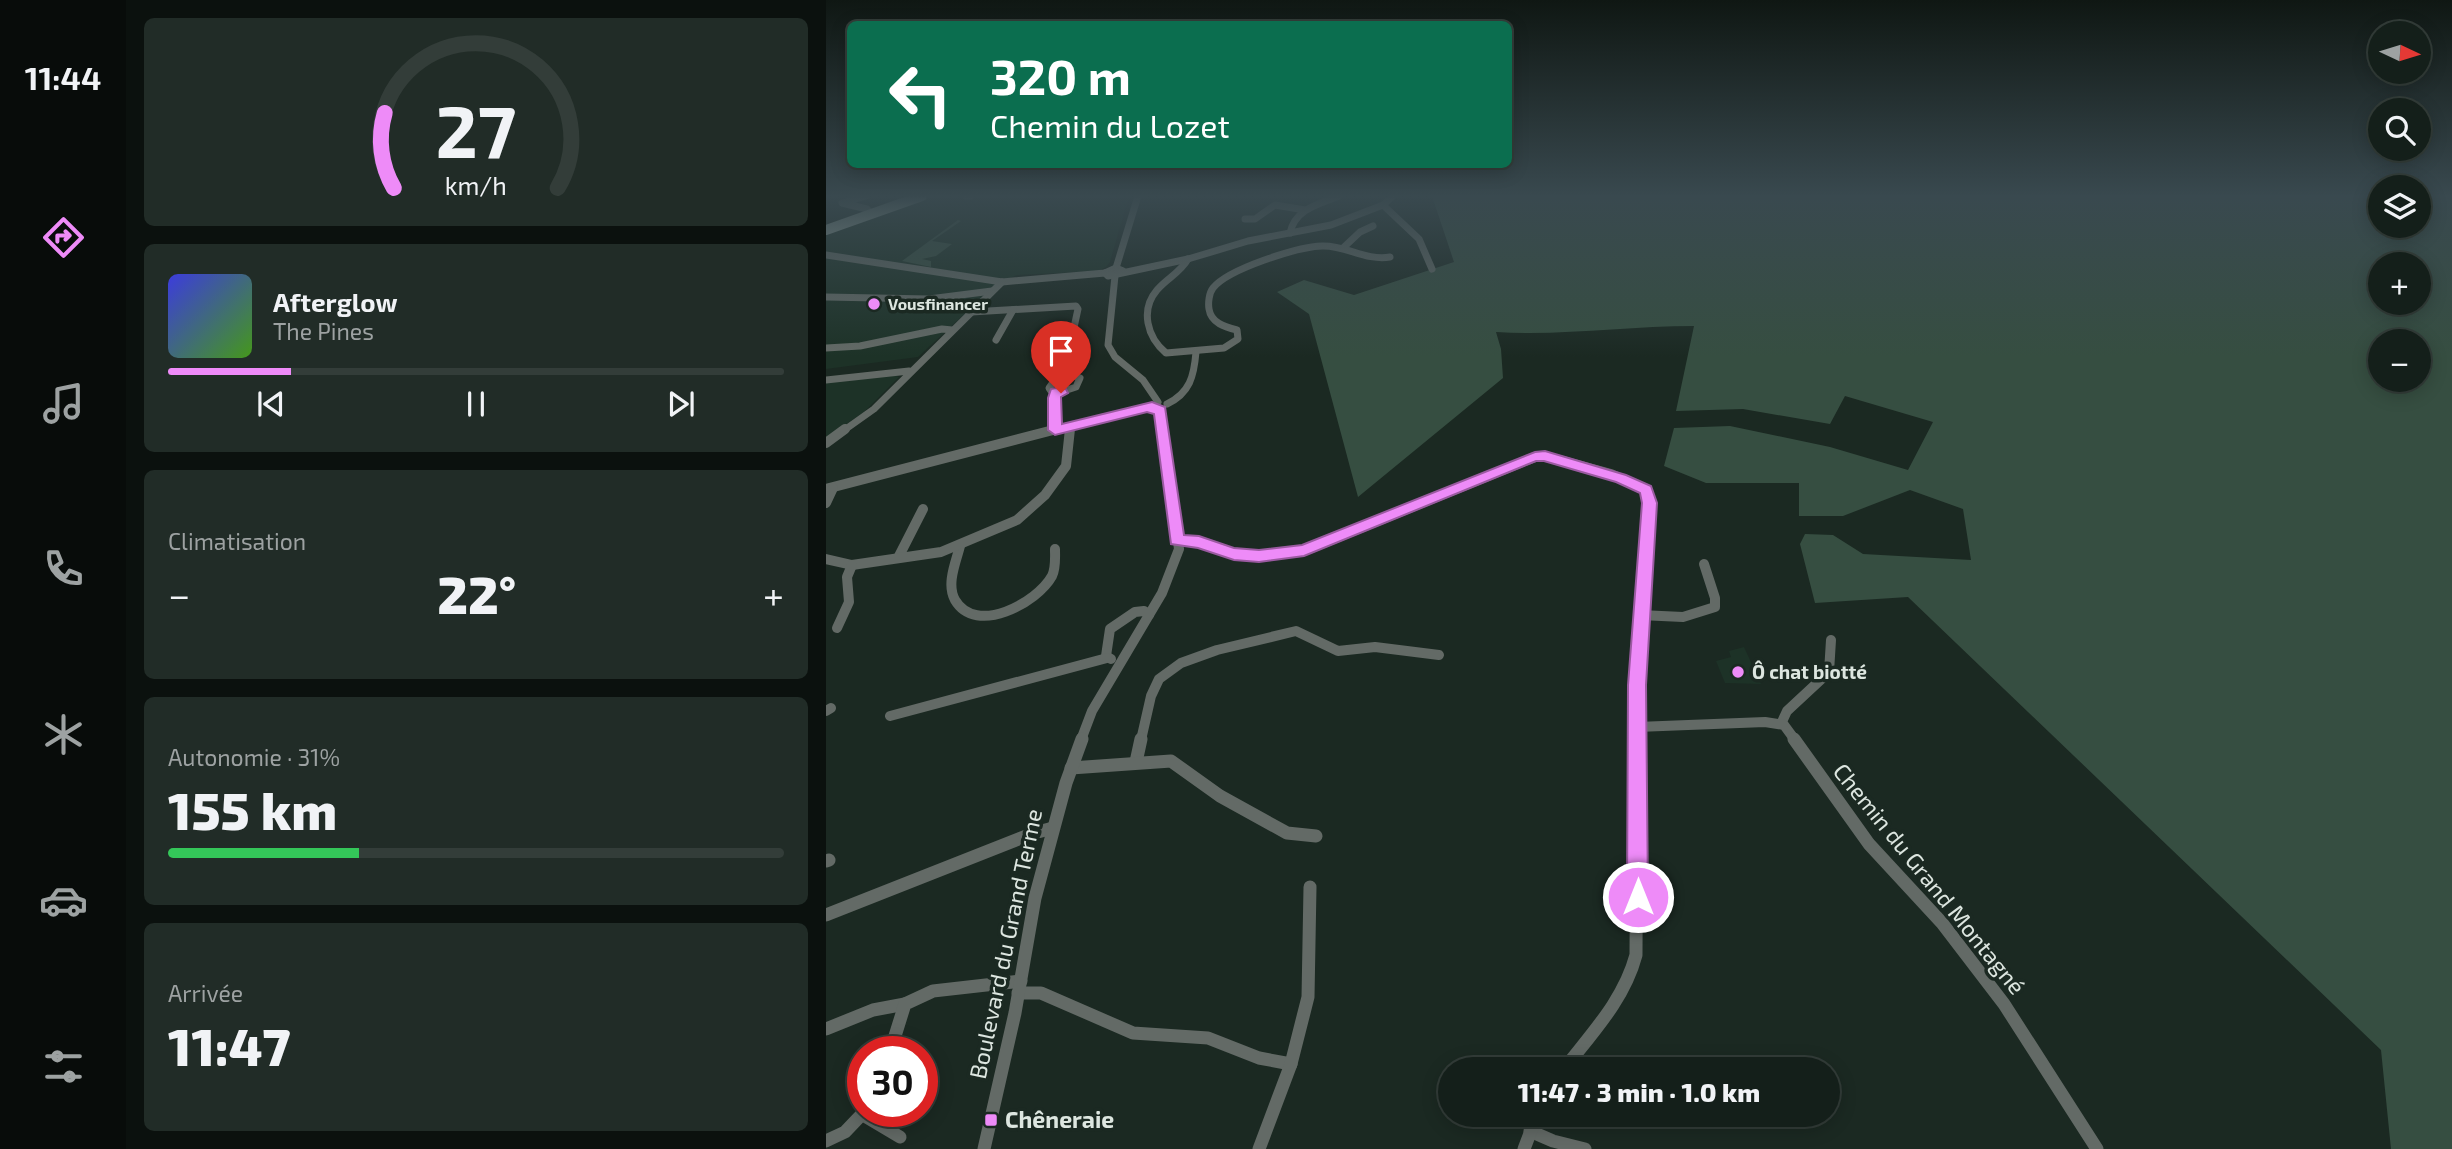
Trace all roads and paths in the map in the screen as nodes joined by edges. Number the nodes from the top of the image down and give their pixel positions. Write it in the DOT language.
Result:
graph roads {
  1 [pos="1124,250"];
  2 [pos="1225,250"];
  3 [pos="1298,250"];
  4 [pos="1347,250"];
  5 [pos="1427,250"];
  6 [pos="826,255"];
  7 [pos="1390,257"];
  8 [pos="1188,259"];
  9 [pos="1432,269"];
  10 [pos="1118,272"];
  11 [pos="1002,282"];
  12 [pos="992,291"];
  13 [pos="826,298"];
  14 [pos="1013,310"];
  15 [pos="971,312"];
  16 [pos="952,330"];
  17 [pos="1047,339"];
  18 [pos="996,340"];
  19 [pos="826,348"];
  20 [pos="1196,352"];
  21 [pos="909,371"];
  22 [pos="826,380"];
  23 [pos="1056,393"];
  24 [pos="1159,406"];
  25 [pos="1070,427"];
  26 [pos="1055,430"];
  27 [pos="826,443"];
  28 [pos="830,489"];
  29 [pos="826,503"];
  30 [pos="923,509"];
  31 [pos="1177,540"];
  32 [pos="960,546"];
  33 [pos="1055,549"];
  34 [pos="899,556"];
  35 [pos="826,559"];
  36 [pos="1704,564"];
  37 [pos="852,565"];
  38 [pos="1147,613"];
  39 [pos="1640,615"];
  40 [pos="837,628"];
  41 [pos="1831,640"];
  42 [pos="1439,655"];
  43 [pos="1114,659"];
  44 [pos="890,716"];
  45 [pos="1781,724"];
  46 [pos="1637,727"];
  47 [pos="1136,762"];
  48 [pos="1071,768"];
  49 [pos="1053,828"];
  50 [pos="1316,836"];
  51 [pos="1310,887"];
  52 [pos="826,915"];
  53 [pos="1019,987"];
  54 [pos="905,1004"];
  55 [pos="826,1029"];
  56 [pos="895,1036"];
  57 [pos="1573,1057"];
  58 [pos="1291,1064"];
  59 [pos="850,1127"];
  60 [pos="885,1127"];
  61 [pos="1532,1127"];
  62 [pos="1530,1131"];
  63 [pos="900,1137"];
  64 [pos="826,1141"];
  65 [pos="984,1149"];
  66 [pos="1259,1149"];
  67 [pos="1524,1149"];
  68 [pos="1585,1149"];
  69 [pos="2097,1149"];
  1 -- 10 [label="street"];
  2 -- 8 [label="street"];
  3 -- 20 [label="street"];
  4 -- 7 [label="street"];
  5 -- 9 [label="street"];
  6 -- 11 [label="street"];
  8 -- 10 [label="street"];
  8 -- 20 [label="street"];
  10 -- 11 [label="street"];
  10 -- 24 [label="street"];
  11 -- 12 [label="street"];
  12 -- 13 [label="street"];
  12 -- 15 [label="street"];
  14 -- 15 [label="street"];
  14 -- 17 [label="street"];
  14 -- 18 [label="street"];
  15 -- 16 [label="street"];
  16 -- 19 [label="street"];
  16 -- 21 [label="street"];
  20 -- 24 [label="street"];
  21 -- 22 [label="street"];
  21 -- 27 [label="street"];
  23 -- 26 [label="street"];
  24 -- 25 [label="street"];
  24 -- 31 [label="street, Boulevard du Grand Terme"];
  25 -- 26 [label="street"];
  25 -- 32 [label="street"];
  26 -- 28 [label="street"];
  28 -- 29 [label="street"];
  30 -- 34 [label="street"];
  31 -- 38 [label="street, Boulevard du Grand Terme"];
  31 -- 39 [label="street"];
  32 -- 33 [label="street"];
  32 -- 34 [label="street"];
  34 -- 37 [label="street"];
  35 -- 37 [label="street"];
  36 -- 39 [label="street"];
  37 -- 40 [label="street"];
  38 -- 43 [label="street, Boulevard du Grand Terme"];
  38 -- 43 [label="street"];
  39 -- 46 [label="street"];
  41 -- 45 [label="street"];
  42 -- 47 [label="street"];
  43 -- 44 [label="street"];
  43 -- 48 [label="street, Boulevard du Grand Terme"];
  45 -- 46 [label="street"];
  45 -- 69 [label="street, Chemin du Grand Montagné"];
  46 -- 57 [label="street"];
  47 -- 48 [label="street"];
  47 -- 50 [label="street"];
  48 -- 49 [label="street, Boulevard du Grand Terme"];
  49 -- 52 [label="street"];
  49 -- 53 [label="street, Boulevard du Grand Terme"];
  51 -- 58 [label="street"];
  53 -- 54 [label="street"];
  53 -- 58 [label="street"];
  53 -- 65 [label="street, Boulevard du Grand Terme"];
  54 -- 55 [label="street"];
  54 -- 56 [label="street"];
  58 -- 66 [label="street"];
  59 -- 64 [label="street"];
  60 -- 63 [label="street"];
  61 -- 62 [label="street"];
  62 -- 67 [label="street"];
  62 -- 68 [label="street"];
}
